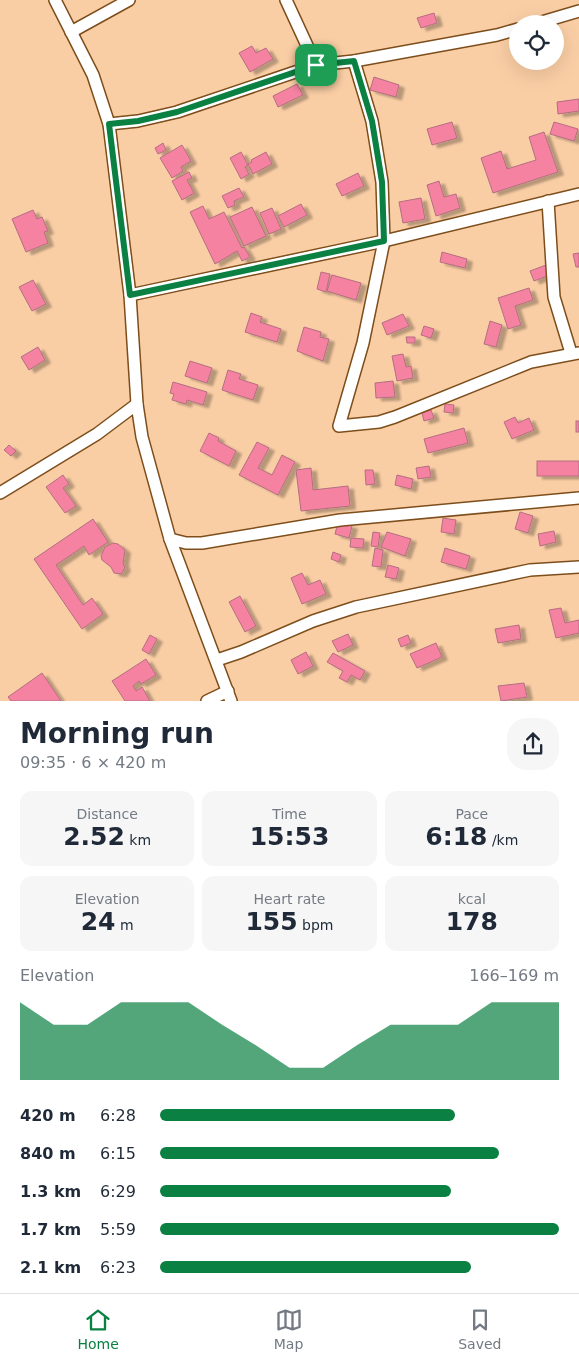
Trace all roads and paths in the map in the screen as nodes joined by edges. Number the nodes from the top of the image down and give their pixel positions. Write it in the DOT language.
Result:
graph roads {
  1 [pos="55,0"];
  2 [pos="129,0"];
  3 [pos="286,0"];
  4 [pos="579,11"];
  5 [pos="564,15"];
  6 [pos="71,32"];
  7 [pos="509,32"];
  8 [pos="354,61"];
  9 [pos="316,65"];
  10 [pos="109,124"];
  11 [pos="579,194"];
  12 [pos="548,200"];
  13 [pos="384,241"];
  14 [pos="130,295"];
  15 [pos="575,353"];
  16 [pos="137,404"];
  17 [pos="0,493"];
  18 [pos="579,498"];
  19 [pos="170,538"];
  20 [pos="579,567"];
  21 [pos="217,660"];
  22 [pos="229,696"];
  23 [pos="207,700"];
  1 -- 6 [label="street"];
  2 -- 6 [label="street"];
  3 -- 9 [label="street"];
  4 -- 5 [label="street"];
  6 -- 10 [label="street"];
  7 -- 8 [label="street"];
  8 -- 9 [label="street"];
  8 -- 13 [label="street"];
  9 -- 10 [label="street"];
  10 -- 14 [label="street"];
  11 -- 12 [label="street"];
  12 -- 13 [label="street"];
  12 -- 15 [label="street"];
  13 -- 14 [label="street"];
  13 -- 15 [label="street"];
  14 -- 16 [label="street"];
  16 -- 17 [label="street"];
  16 -- 19 [label="street"];
  18 -- 19 [label="street"];
  19 -- 21 [label="street"];
  20 -- 21 [label="street"];
  21 -- 22 [label="street"];
  22 -- 23 [label="street"];
}
